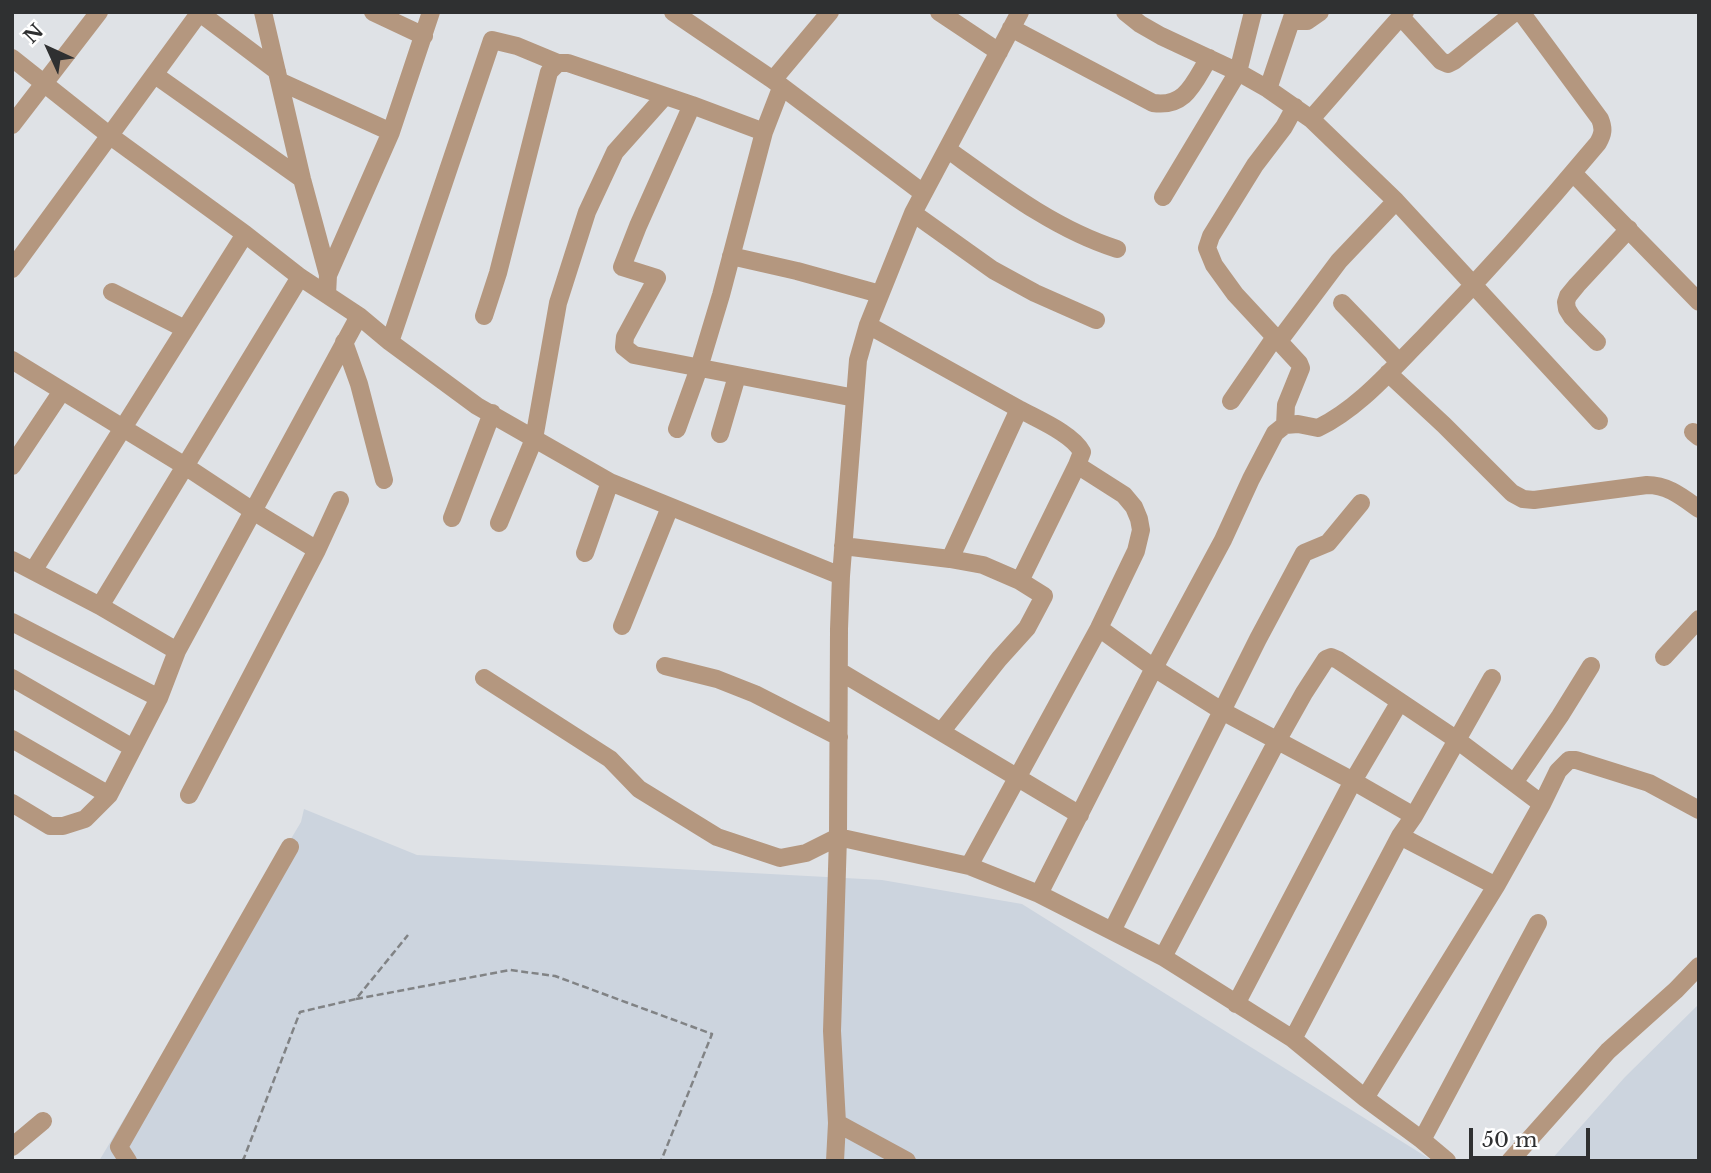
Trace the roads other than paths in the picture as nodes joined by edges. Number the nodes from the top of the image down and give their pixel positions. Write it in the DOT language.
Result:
graph roads {
  1 [pos="263,12"];
  2 [pos="373,12"];
  3 [pos="432,12"];
  4 [pos="673,12"];
  5 [pos="830,12"];
  6 [pos="939,12"];
  7 [pos="1020,12"];
  8 [pos="1125,12"];
  9 [pos="1252,12"];
  10 [pos="1320,12"];
  11 [pos="200,13"];
  12 [pos="94,14"];
  13 [pos="1403,14"];
  14 [pos="1524,14"];
  15 [pos="1292,17"];
  16 [pos="1011,28"];
  17 [pos="424,36"];
  18 [pos="999,52"];
  19 [pos="12,58"];
  20 [pos="1209,58"];
  21 [pos="558,63"];
  22 [pos="1238,72"];
  23 [pos="155,75"];
  24 [pos="279,77"];
  25 [pos="44,83"];
  26 [pos="777,84"];
  27 [pos="1268,89"];
  28 [pos="664,96"];
  29 [pos="692,105"];
  30 [pos="1295,107"];
  31 [pos="1311,119"];
  32 [pos="12,125"];
  33 [pos="391,132"];
  34 [pos="764,132"];
  35 [pos="109,135"];
  36 [pos="947,149"];
  37 [pos="1573,173"];
  38 [pos="302,179"];
  39 [pos="923,193"];
  40 [pos="1163,197"];
  41 [pos="1396,201"];
  42 [pos="913,213"];
  43 [pos="1629,229"];
  44 [pos="245,234"];
  45 [pos="1117,249"];
  46 [pos="731,256"];
  47 [pos="12,269"];
  48 [pos="328,275"];
  49 [pos="300,277"];
  50 [pos="1475,285"];
  51 [pos="112,292"];
  52 [pos="880,294"];
  53 [pos="327,295"];
  54 [pos="1699,302"];
  55 [pos="1342,303"];
  56 [pos="359,316"];
  57 [pos="484,316"];
  58 [pos="1096,320"];
  59 [pos="868,325"];
  60 [pos="185,329"];
  61 [pos="1277,339"];
  62 [pos="344,342"];
  63 [pos="390,342"];
  64 [pos="1597,342"];
  65 [pos="12,360"];
  66 [pos="1394,367"];
  67 [pos="699,368"];
  68 [pos="737,376"];
  69 [pos="62,391"];
  70 [pos="855,398"];
  71 [pos="1231,401"];
  72 [pos="1019,409"];
  73 [pos="492,413"];
  74 [pos="1600,421"];
  75 [pos="1285,425"];
  76 [pos="122,429"];
  77 [pos="677,429"];
  78 [pos="720,434"];
  79 [pos="534,439"];
  80 [pos="1077,465"];
  81 [pos="12,466"];
  82 [pos="186,466"];
  83 [pos="384,480"];
  84 [pos="610,482"];
  85 [pos="340,500"];
  86 [pos="1361,503"];
  87 [pos="670,507"];
  88 [pos="1699,509"];
  89 [pos="253,511"];
  90 [pos="452,518"];
  91 [pos="499,523"];
  92 [pos="843,546"];
  93 [pos="317,550"];
  94 [pos="585,553"];
  95 [pos="950,559"];
  96 [pos="12,560"];
  97 [pos="33,571"];
  98 [pos="841,576"];
  99 [pos="1020,581"];
  100 [pos="100,606"];
  101 [pos="1699,619"];
  102 [pos="12,622"];
  103 [pos="622,626"];
  104 [pos="1099,628"];
  105 [pos="177,651"];
  106 [pos="1664,657"];
  107 [pos="665,666"];
  108 [pos="1591,666"];
  109 [pos="1154,668"];
  110 [pos="839,671"];
  111 [pos="484,678"];
  112 [pos="1492,678"];
  113 [pos="14,685"];
  114 [pos="159,698"];
  115 [pos="1399,703"];
  116 [pos="1222,711"];
  117 [pos="942,732"];
  118 [pos="838,737"];
  119 [pos="12,739"];
  120 [pos="1457,740"];
  121 [pos="1278,741"];
  122 [pos="133,748"];
  123 [pos="1017,778"];
  124 [pos="1353,781"];
  125 [pos="1514,783"];
  126 [pos="109,795"];
  127 [pos="189,795"];
  128 [pos="12,803"];
  129 [pos="1542,804"];
  130 [pos="1699,810"];
  131 [pos="1080,815"];
  132 [pos="1414,816"];
  133 [pos="1400,836"];
  134 [pos="838,837"];
  135 [pos="290,847"];
  136 [pos="969,866"];
  137 [pos="1496,886"];
  138 [pos="1040,894"];
  139 [pos="1538,923"];
  140 [pos="1112,930"];
  141 [pos="1163,957"];
  142 [pos="1699,966"];
  143 [pos="1236,1004"];
  144 [pos="1293,1039"];
  145 [pos="1365,1098"];
  146 [pos="43,1121"];
  147 [pos="837,1123"];
  148 [pos="1422,1140"];
  149 [pos="12,1147"];
  150 [pos="128,1161"];
  151 [pos="835,1161"];
  152 [pos="906,1161"];
  153 [pos="1447,1161"];
  154 [pos="1510,1161"];
  1 -- 24 [label="street"];
  2 -- 17 [label="street"];
  3 -- 17 [label="street"];
  4 -- 26 [label="street"];
  5 -- 26 [label="street"];
  6 -- 18 [label="street"];
  7 -- 16 [label="street"];
  8 -- 20 [label="street"];
  9 -- 22 [label="street"];
  10 -- 15 [label="street"];
  11 -- 23 [label="street"];
  11 -- 24 [label="street"];
  12 -- 25 [label="street"];
  13 -- 14 [label="street"];
  13 -- 31 [label="street"];
  14 -- 37 [label="street"];
  15 -- 27 [label="street"];
  16 -- 18 [label="street"];
  16 -- 20 [label="street"];
  17 -- 33 [label="street"];
  18 -- 36 [label="street"];
  19 -- 25 [label="street"];
  20 -- 22 [label="street"];
  21 -- 28 [label="street"];
  21 -- 57 [label="street"];
  21 -- 63 [label="street"];
  22 -- 27 [label="street"];
  22 -- 40 [label="street"];
  23 -- 35 [label="street"];
  23 -- 38 [label="street"];
  24 -- 33 [label="street"];
  24 -- 38 [label="street"];
  25 -- 32 [label="street"];
  25 -- 35 [label="street"];
  26 -- 34 [label="street"];
  26 -- 39 [label="street"];
  27 -- 30 [label="street"];
  28 -- 29 [label="street"];
  28 -- 79 [label="street"];
  29 -- 34 [label="street"];
  29 -- 67 [label="street"];
  30 -- 31 [label="street"];
  30 -- 61 [label="street"];
  31 -- 41 [label="street"];
  33 -- 48 [label="street"];
  34 -- 46 [label="street"];
  35 -- 44 [label="street"];
  35 -- 47 [label="street"];
  36 -- 39 [label="street"];
  36 -- 45 [label="street"];
  37 -- 43 [label="street"];
  37 -- 50 [label="street"];
  38 -- 48 [label="street"];
  39 -- 42 [label="street"];
  41 -- 50 [label="street"];
  41 -- 61 [label="street"];
  42 -- 52 [label="street"];
  42 -- 58 [label="street"];
  43 -- 54 [label="street"];
  43 -- 64 [label="street"];
  44 -- 49 [label="street"];
  44 -- 60 [label="street"];
  46 -- 52 [label="street"];
  46 -- 67 [label="street"];
  48 -- 53 [label="street"];
  49 -- 53 [label="street"];
  49 -- 82 [label="street"];
  50 -- 66 [label="street"];
  50 -- 74 [label="street"];
  51 -- 60 [label="street"];
  52 -- 59 [label="street"];
  53 -- 56 [label="street"];
  55 -- 66 [label="street"];
  56 -- 62 [label="street"];
  56 -- 63 [label="street"];
  59 -- 70 [label="street"];
  59 -- 72 [label="street"];
  60 -- 76 [label="street"];
  61 -- 71 [label="street"];
  61 -- 75 [label="street"];
  62 -- 83 [label="street"];
  62 -- 89 [label="street"];
  63 -- 73 [label="street"];
  65 -- 69 [label="street"];
  66 -- 75 [label="street"];
  66 -- 88 [label="street"];
  67 -- 68 [label="street"];
  67 -- 77 [label="street"];
  68 -- 70 [label="street"];
  68 -- 78 [label="street"];
  69 -- 76 [label="street"];
  69 -- 81 [label="street"];
  70 -- 92 [label="street"];
  72 -- 80 [label="street"];
  72 -- 95 [label="street"];
  73 -- 79 [label="street"];
  73 -- 90 [label="street"];
  75 -- 109 [label="street"];
  76 -- 82 [label="street"];
  76 -- 97 [label="street"];
  79 -- 84 [label="street"];
  79 -- 91 [label="street"];
  80 -- 99 [label="street"];
  80 -- 104 [label="street"];
  82 -- 89 [label="street"];
  82 -- 100 [label="street"];
  84 -- 87 [label="street"];
  84 -- 94 [label="street"];
  85 -- 93 [label="street"];
  86 -- 116 [label="street"];
  87 -- 98 [label="street"];
  87 -- 103 [label="street"];
  89 -- 93 [label="street"];
  89 -- 105 [label="street"];
  92 -- 95 [label="street"];
  92 -- 98 [label="street"];
  93 -- 127 [label="street"];
  95 -- 99 [label="street"];
  96 -- 97 [label="street"];
  97 -- 100 [label="street"];
  98 -- 110 [label="street"];
  99 -- 117 [label="street"];
  100 -- 105 [label="street"];
  101 -- 106 [label="street"];
  102 -- 114 [label="street"];
  104 -- 109 [label="street"];
  104 -- 123 [label="street"];
  105 -- 114 [label="street"];
  107 -- 118 [label="street"];
  108 -- 125 [label="street"];
  109 -- 116 [label="street"];
  109 -- 131 [label="street"];
  110 -- 117 [label="street"];
  110 -- 118 [label="street"];
  111 -- 134 [label="street"];
  112 -- 120 [label="street"];
  113 -- 122 [label="street"];
  114 -- 122 [label="street"];
  115 -- 120 [label="street"];
  115 -- 121 [label="street"];
  115 -- 124 [label="street"];
  116 -- 121 [label="street"];
  116 -- 140 [label="street"];
  117 -- 123 [label="street"];
  118 -- 134 [label="street"];
  119 -- 126 [label="street"];
  120 -- 125 [label="street"];
  120 -- 132 [label="street"];
  121 -- 124 [label="street"];
  121 -- 141 [label="street"];
  122 -- 126 [label="street"];
  123 -- 131 [label="street"];
  123 -- 136 [label="street"];
  124 -- 132 [label="street"];
  124 -- 143 [label="street"];
  125 -- 129 [label="street"];
  126 -- 128 [label="street"];
  129 -- 130 [label="street"];
  129 -- 137 [label="street"];
  131 -- 138 [label="street"];
  132 -- 133 [label="street"];
  133 -- 137 [label="street"];
  133 -- 144 [label="street"];
  134 -- 136 [label="street"];
  134 -- 147 [label="street"];
  135 -- 150 [label="street"];
  136 -- 138 [label="street"];
  137 -- 145 [label="street"];
  138 -- 140 [label="street"];
  139 -- 148 [label="street"];
  140 -- 141 [label="street"];
  141 -- 143 [label="street"];
  142 -- 154 [label="street"];
  143 -- 144 [label="street"];
  144 -- 145 [label="street"];
  145 -- 148 [label="street"];
  146 -- 149 [label="street"];
  147 -- 151 [label="street"];
  147 -- 152 [label="street"];
  148 -- 153 [label="street"];
}
